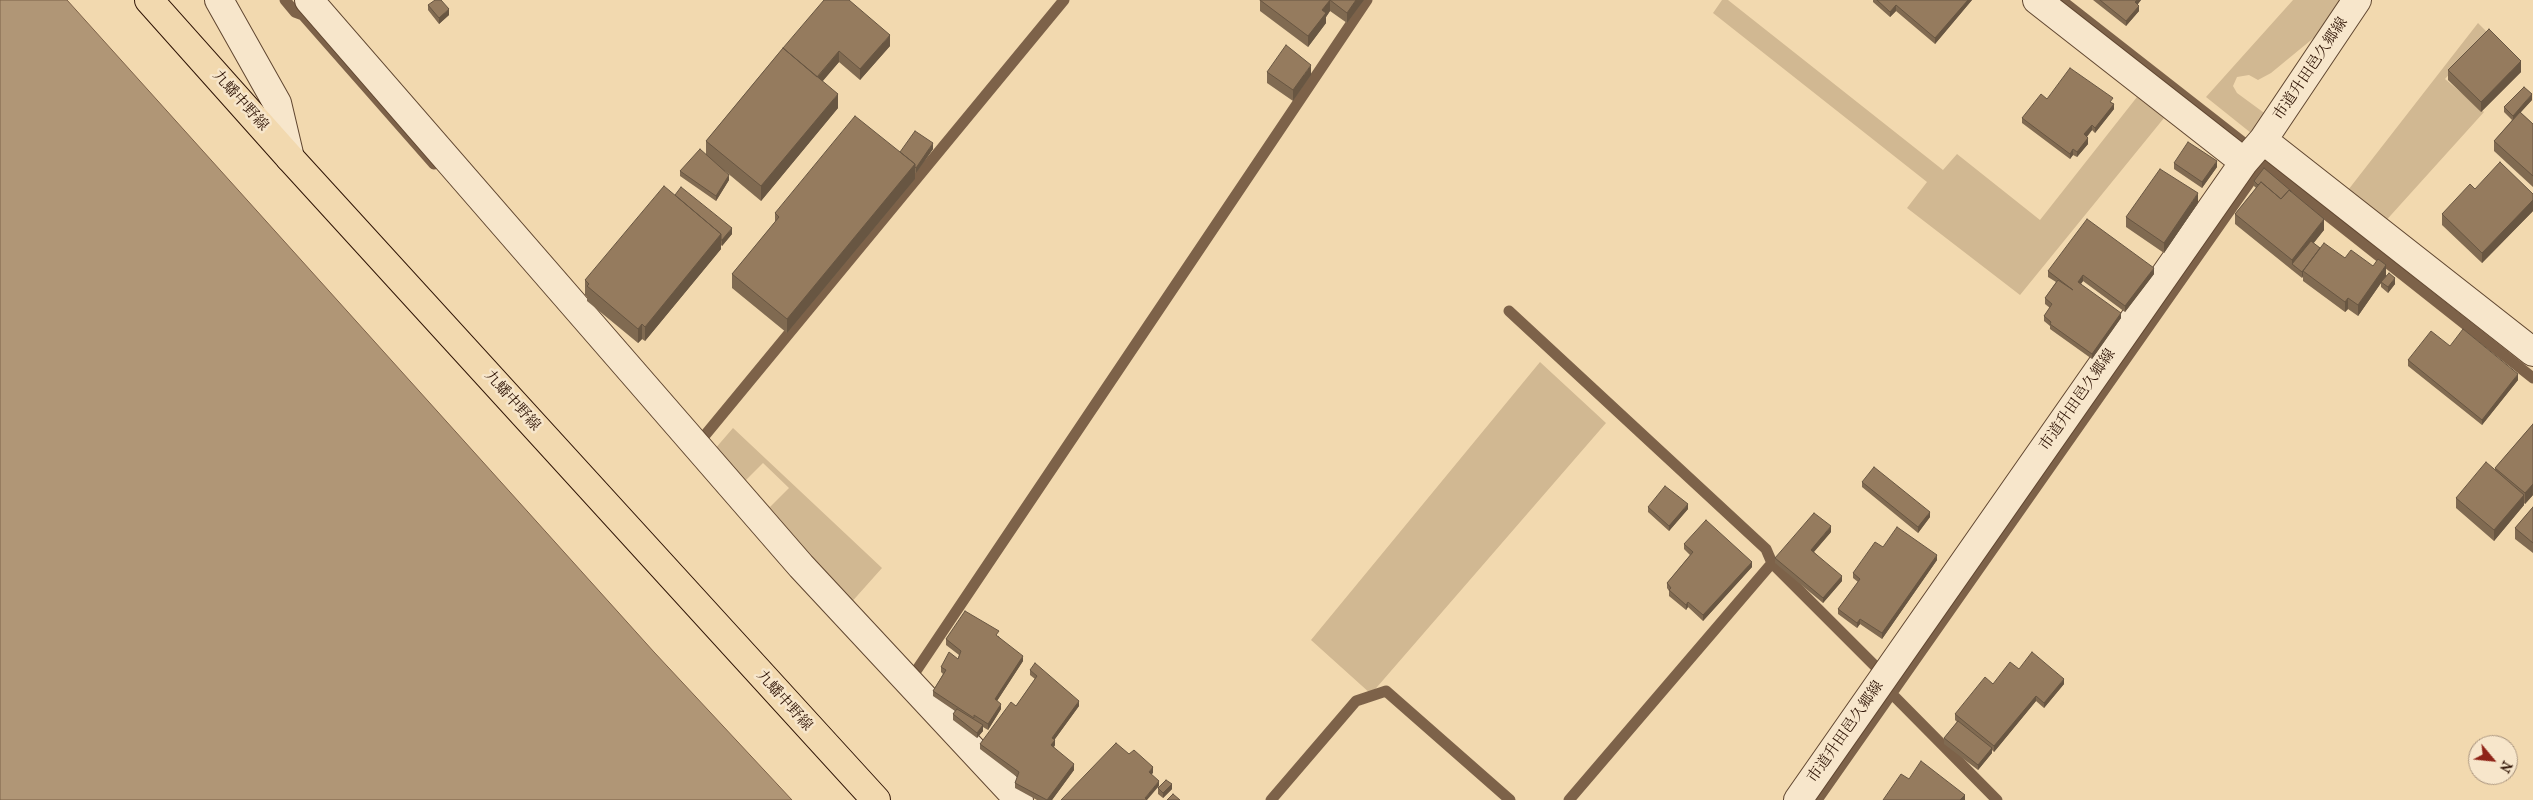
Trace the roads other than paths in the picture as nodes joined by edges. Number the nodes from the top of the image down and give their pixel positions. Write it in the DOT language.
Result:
graph roads {
  1 [pos="150,0"];
  2 [pos="219,0"];
  3 [pos="309,0"];
  4 [pos="2037,0"];
  5 [pos="2357,0"];
  6 [pos="2254,151"];
  7 [pos="290,158"];
  8 [pos="2533,352"];
  9 [pos="876,800"];
  10 [pos="1019,800"];
  11 [pos="1798,800"];
  1 -- 7 [label="main road, 九蟠中野線"];
  2 -- 7 [label="street"];
  3 -- 10 [label="street"];
  4 -- 6 [label="street"];
  5 -- 6 [label="street, 市道升田邑久郷線"];
  6 -- 8 [label="street"];
  6 -- 11 [label="street, 市道升田邑久郷線"];
  7 -- 9 [label="main road, 九蟠中野線"];
}
